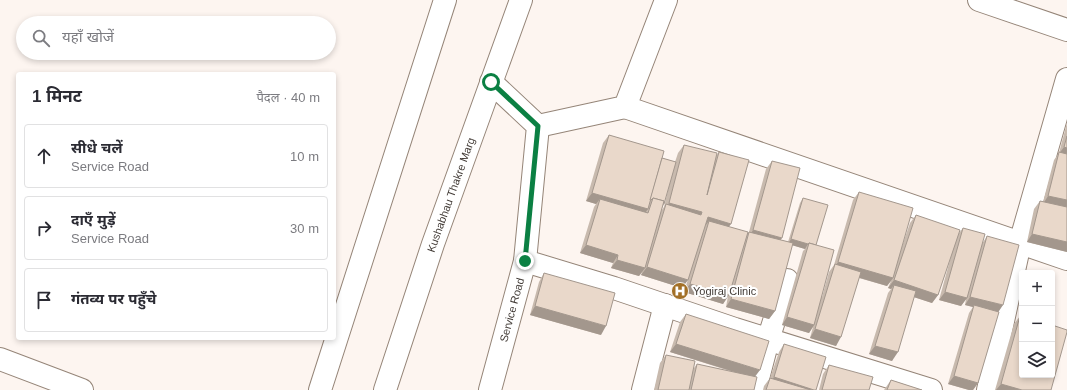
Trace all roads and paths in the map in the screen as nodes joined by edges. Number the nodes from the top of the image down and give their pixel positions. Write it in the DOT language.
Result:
graph roads {
  1 [pos="446,0"];
  2 [pos="521,0"];
  3 [pos="666,0"];
  4 [pos="979,0"];
  5 [pos="1067,30"];
  6 [pos="1067,79"];
  7 [pos="491,82"];
  8 [pos="625,107"];
  9 [pos="538,126"];
  10 [pos="1020,243"];
  11 [pos="1067,259"];
  12 [pos="525,261"];
  13 [pos="787,280"];
  14 [pos="665,306"];
  15 [pos="768,340"];
  16 [pos="0,359"];
  17 [pos="876,382"];
  18 [pos="82,390"];
  19 [pos="320,390"];
  20 [pos="385,390"];
  21 [pos="490,390"];
  22 [pos="643,390"];
  23 [pos="756,390"];
  24 [pos="931,390"];
  25 [pos="988,390"];
  1 -- 19 [label="street"];
  2 -- 7 [label="street, Kushabhau Thakre Marg"];
  3 -- 8 [label="street"];
  4 -- 5 [label="street"];
  6 -- 10 [label="street"];
  7 -- 9 [label="street"];
  7 -- 20 [label="street, Kushabhau Thakre Marg"];
  8 -- 9 [label="street"];
  8 -- 10 [label="street"];
  9 -- 12 [label="street, Service Road"];
  10 -- 11 [label="street"];
  10 -- 25 [label="street"];
  12 -- 14 [label="street"];
  12 -- 21 [label="street, Service Road"];
  13 -- 15 [label="street"];
  14 -- 15 [label="street"];
  14 -- 22 [label="street"];
  15 -- 17 [label="street"];
  15 -- 23 [label="street"];
  16 -- 18 [label="street"];
  17 -- 24 [label="street"];
}
